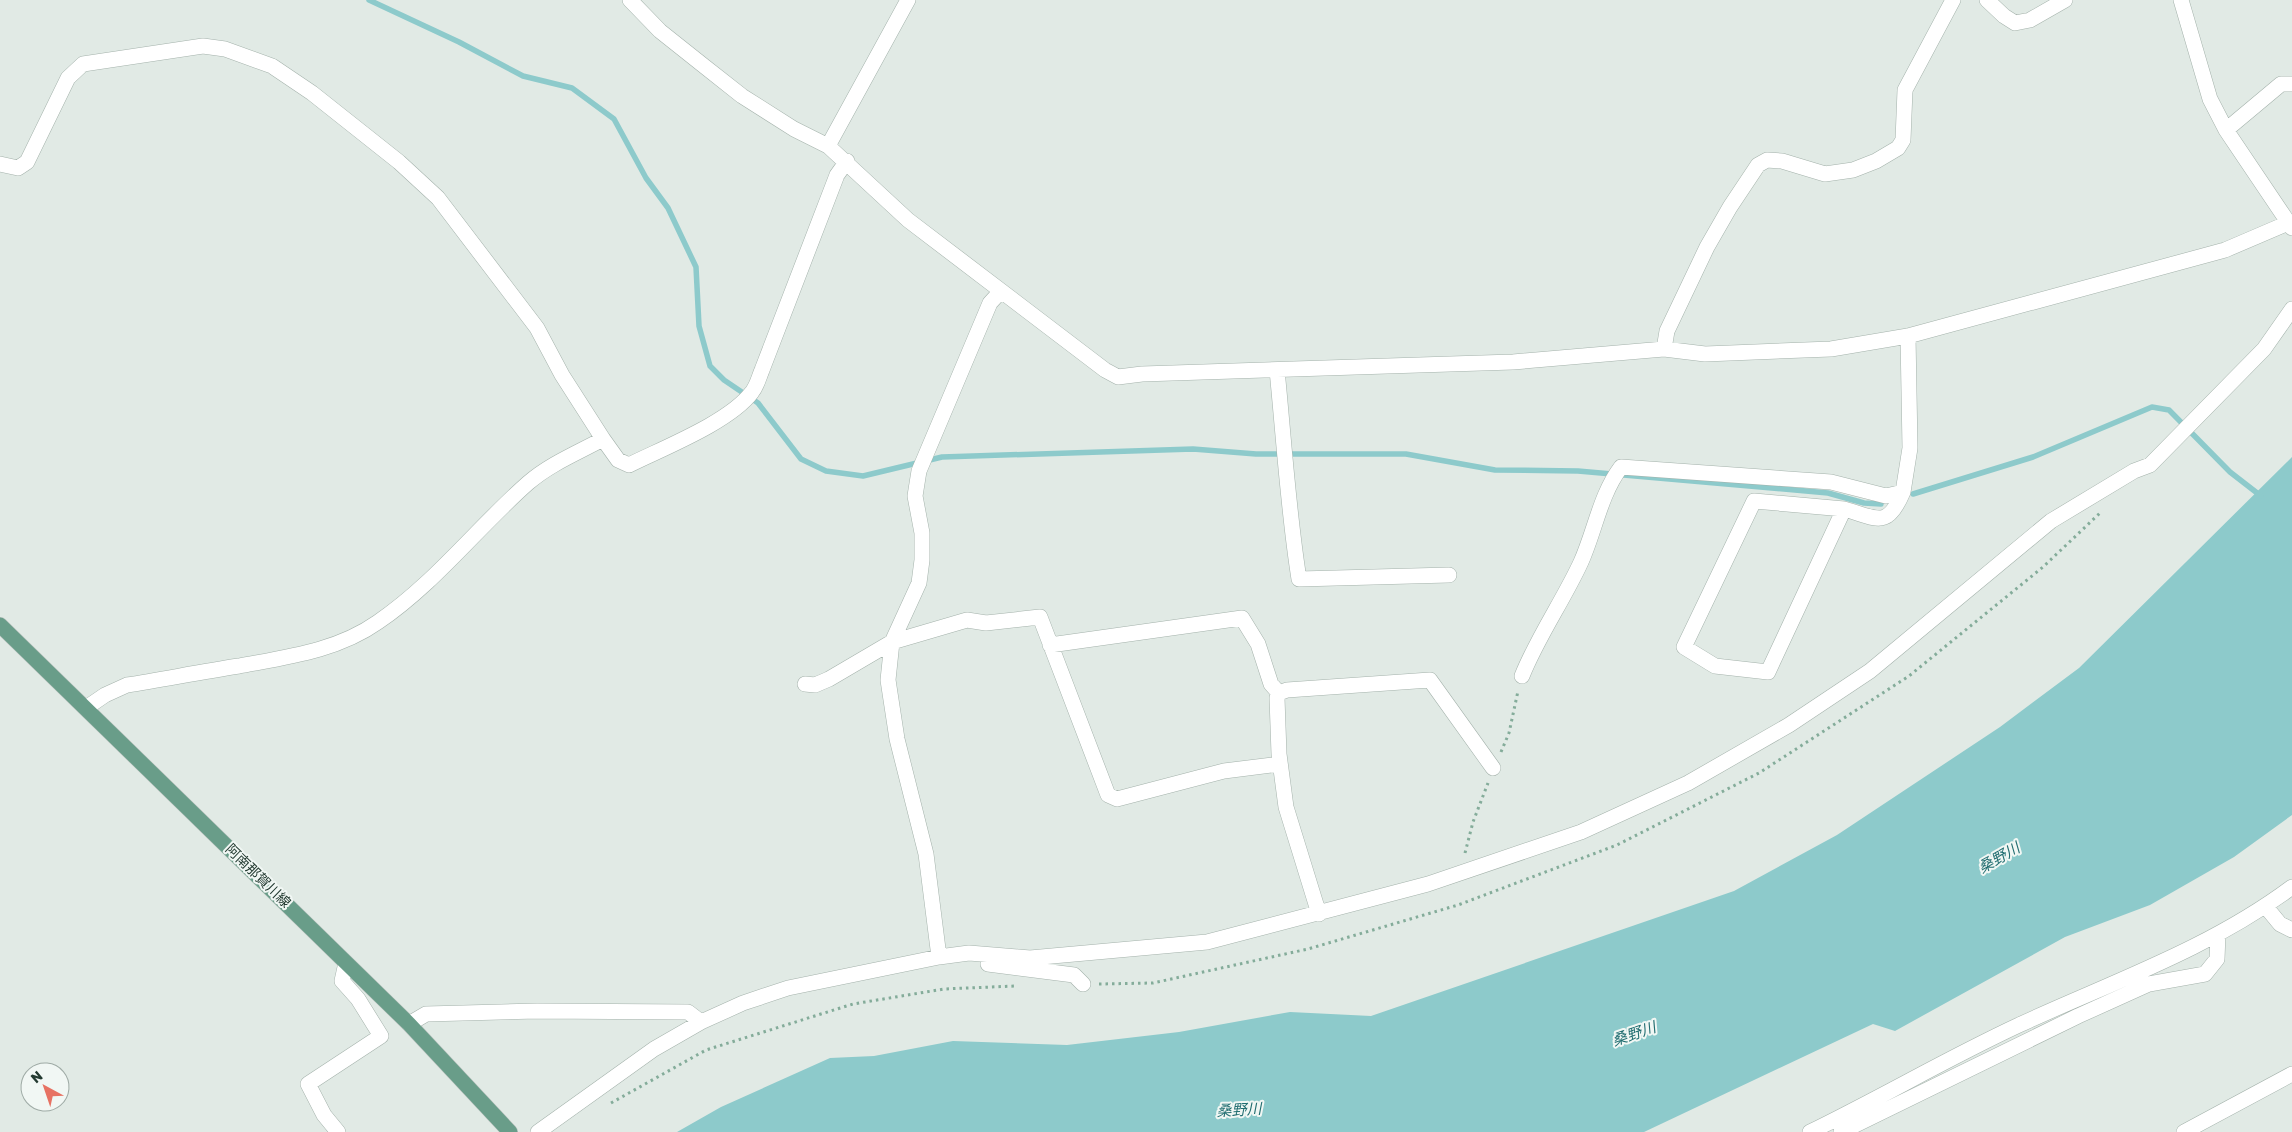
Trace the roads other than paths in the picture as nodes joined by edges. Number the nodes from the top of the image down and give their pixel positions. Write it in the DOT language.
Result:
graph roads {
  1 [pos="630,0"];
  2 [pos="908,0"];
  3 [pos="1952,0"];
  4 [pos="1987,0"];
  5 [pos="2066,0"];
  6 [pos="2181,0"];
  7 [pos="2292,84"];
  8 [pos="2226,130"];
  9 [pos="828,146"];
  10 [pos="847,161"];
  11 [pos="0,164"];
  12 [pos="2290,226"];
  13 [pos="1001,291"];
  14 [pos="2292,309"];
  15 [pos="1908,336"];
  16 [pos="1664,349"];
  17 [pos="1277,370"];
  18 [pos="602,439"];
  19 [pos="1903,492"];
  20 [pos="1844,509"];
  21 [pos="1449,575"];
  22 [pos="0,625"];
  23 [pos="892,642"];
  24 [pos="1050,645"];
  25 [pos="1522,676"];
  26 [pos="806,684"];
  27 [pos="1279,693"];
  28 [pos="86,708"];
  29 [pos="1280,764"];
  30 [pos="1494,768"];
  31 [pos="2292,887"];
  32 [pos="2266,907"];
  33 [pos="1319,914"];
  34 [pos="2292,930"];
  35 [pos="2218,934"];
  36 [pos="939,957"];
  37 [pos="346,962"];
  38 [pos="1083,984"];
  39 [pos="701,1022"];
  40 [pos="410,1024"];
  41 [pos="2292,1074"];
  42 [pos="338,1132"];
  43 [pos="510,1132"];
  44 [pos="538,1132"];
  45 [pos="1810,1132"];
  46 [pos="1841,1132"];
  47 [pos="2184,1132"];
  1 -- 9 [label="street"];
  2 -- 9 [label="street"];
  3 -- 16 [label="street"];
  4 -- 5 [label="street"];
  6 -- 8 [label="street"];
  7 -- 8 [label="street"];
  8 -- 12 [label="street"];
  9 -- 10 [label="street"];
  10 -- 13 [label="street"];
  10 -- 18 [label="street"];
  11 -- 18 [label="street"];
  12 -- 15 [label="street"];
  13 -- 17 [label="street"];
  13 -- 23 [label="street"];
  14 -- 33 [label="street"];
  15 -- 16 [label="street"];
  15 -- 19 [label="street"];
  16 -- 17 [label="street"];
  17 -- 21 [label="street"];
  18 -- 28 [label="street"];
  19 -- 20 [label="street"];
  19 -- 25 [label="street"];
  20 -- 20 [label="street"];
  22 -- 28 [label="main road, 阿南那賀川線"];
  23 -- 24 [label="street"];
  23 -- 26 [label="street"];
  23 -- 36 [label="street"];
  24 -- 27 [label="street"];
  24 -- 29 [label="street"];
  27 -- 29 [label="street"];
  27 -- 30 [label="street"];
  28 -- 37 [label="main road, 阿南那賀川線"];
  29 -- 33 [label="street"];
  31 -- 32 [label="street"];
  32 -- 34 [label="street"];
  32 -- 35 [label="street"];
  33 -- 36 [label="street"];
  35 -- 45 [label="street"];
  35 -- 46 [label="street"];
  36 -- 38 [label="street"];
  36 -- 39 [label="street"];
  37 -- 40 [label="main road, 阿南那賀川線"];
  37 -- 42 [label="street"];
  39 -- 40 [label="street"];
  39 -- 44 [label="street"];
  40 -- 43 [label="main road, 阿南那賀川線"];
  41 -- 47 [label="street"];
}
